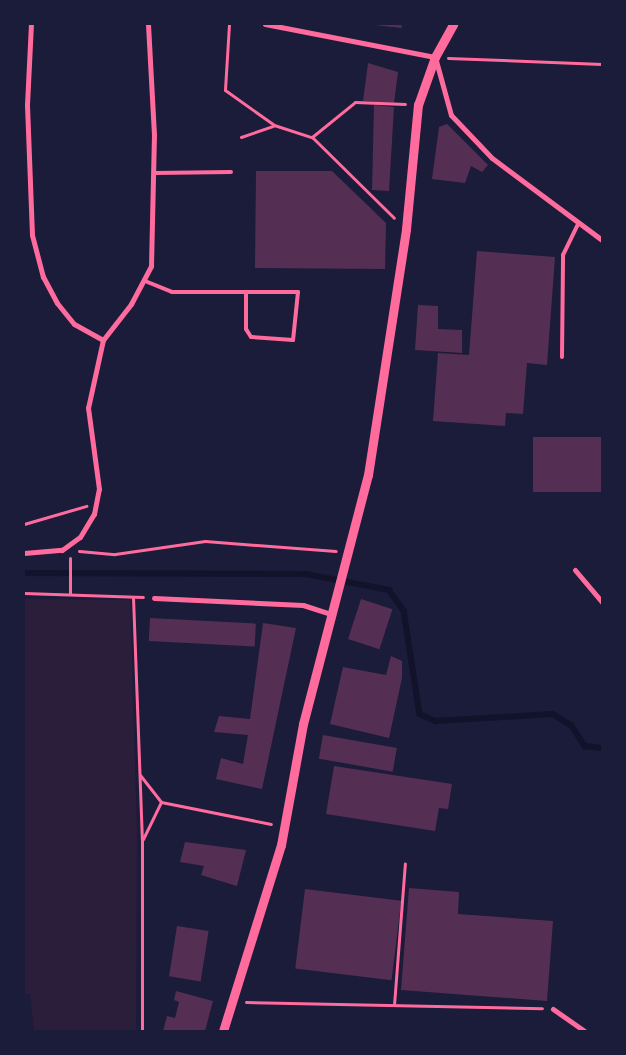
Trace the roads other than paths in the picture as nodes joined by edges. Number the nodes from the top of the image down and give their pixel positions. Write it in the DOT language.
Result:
graph roads {
  1 [pos="32,24"];
  2 [pos="148,24"];
  3 [pos="265,24"];
  4 [pos="453,24"];
  5 [pos="434,57"];
  6 [pos="231,172"];
  7 [pos="154,173"];
  8 [pos="578,224"];
  9 [pos="602,240"];
  10 [pos="145,281"];
  11 [pos="246,293"];
  12 [pos="103,340"];
  13 [pos="562,357"];
  14 [pos="24,553"];
  15 [pos="575,570"];
  16 [pos="154,598"];
  17 [pos="602,602"];
  18 [pos="330,614"];
  19 [pos="553,1009"];
  20 [pos="224,1031"];
  21 [pos="584,1031"];
  1 -- 12 [label="street"];
  2 -- 7 [label="street"];
  3 -- 5 [label="street"];
  4 -- 5 [label="street"];
  5 -- 8 [label="street"];
  5 -- 18 [label="street"];
  6 -- 7 [label="lane"];
  7 -- 10 [label="street"];
  8 -- 9 [label="street"];
  8 -- 13 [label="lane"];
  10 -- 11 [label="lane"];
  10 -- 12 [label="street"];
  11 -- 11 [label="lane"];
  12 -- 14 [label="street"];
  15 -- 17 [label="street"];
  16 -- 18 [label="street"];
  18 -- 20 [label="street"];
  19 -- 21 [label="street"];
}
